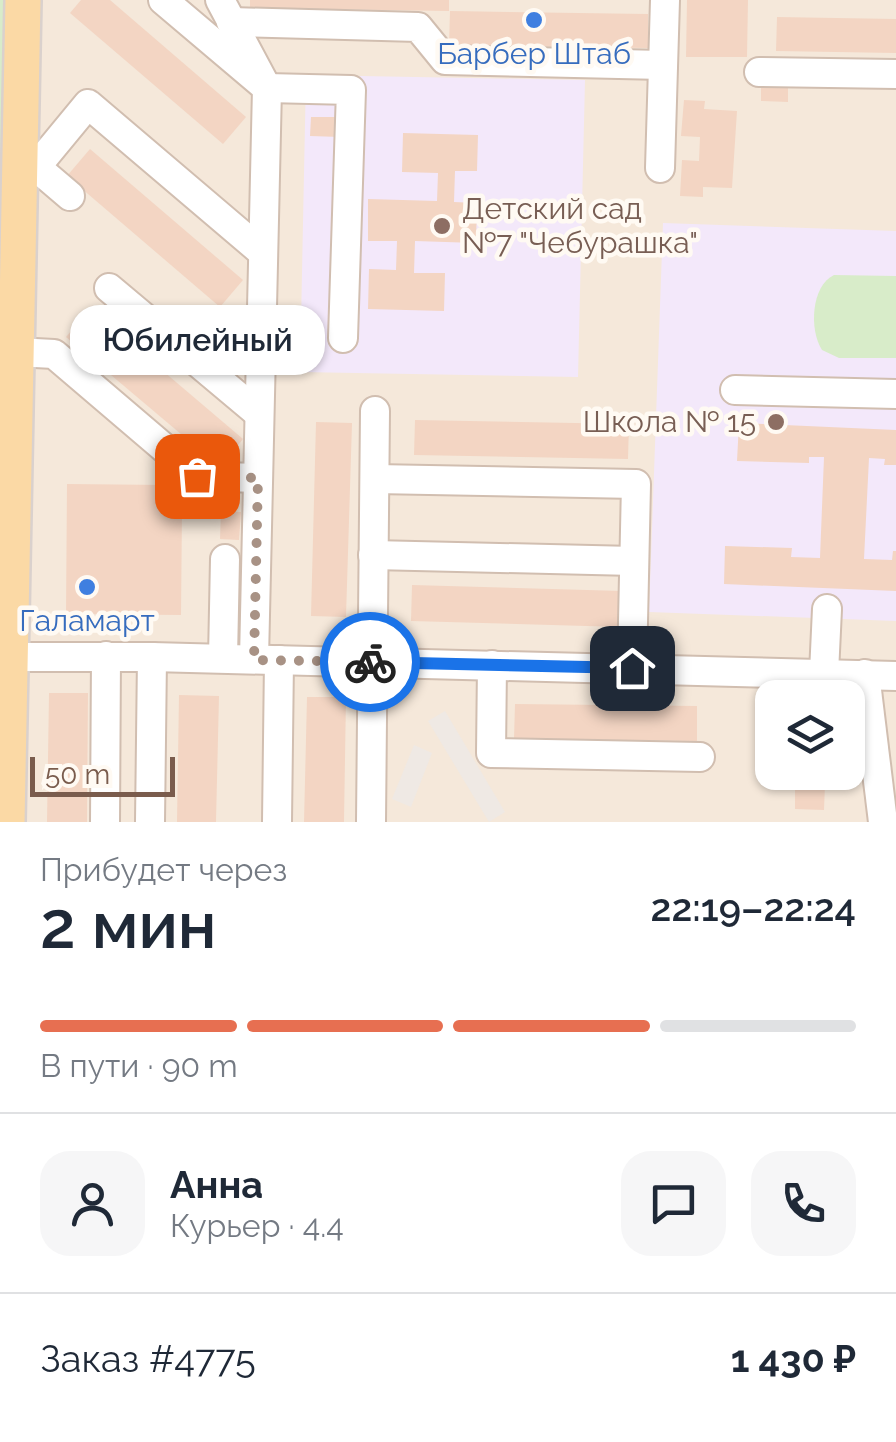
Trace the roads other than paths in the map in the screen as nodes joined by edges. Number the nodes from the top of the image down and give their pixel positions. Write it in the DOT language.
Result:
graph roads {
  1 [pos="23,0"];
  2 [pos="164,0"];
  3 [pos="665,0"];
  4 [pos="225,11"];
  5 [pos="663,65"];
  6 [pos="759,72"];
  7 [pos="896,74"];
  8 [pos="267,88"];
  9 [pos="28,166"];
  10 [pos="660,168"];
  11 [pos="70,196"];
  12 [pos="262,252"];
  13 [pos="109,288"];
  14 [pos="343,338"];
  15 [pos="16,352"];
  16 [pos="735,390"];
  17 [pos="896,394"];
  18 [pos="376,410"];
  19 [pos="258,414"];
  20 [pos="258,478"];
  21 [pos="375,479"];
  22 [pos="373,555"];
  23 [pos="225,559"];
  24 [pos="634,562"];
  25 [pos="827,609"];
  26 [pos="106,656"];
  27 [pos="152,656"];
  28 [pos="6,657"];
  29 [pos="223,658"];
  30 [pos="267,660"];
  31 [pos="372,662"];
  32 [pos="492,665"];
  33 [pos="632,668"];
  34 [pos="824,673"];
  35 [pos="865,674"];
  36 [pos="896,676"];
  37 [pos="700,757"];
  38 [pos="887,782"];
  39 [pos="7,822"];
  40 [pos="105,822"];
  41 [pos="150,822"];
  42 [pos="277,822"];
  43 [pos="372,822"];
  44 [pos="882,822"];
  1 -- 9 [label="main road"];
  2 -- 8 [label="street"];
  3 -- 5 [label="street"];
  4 -- 5 [label="street"];
  4 -- 8 [label="street"];
  5 -- 10 [label="street"];
  6 -- 7 [label="street"];
  8 -- 12 [label="street"];
  8 -- 14 [label="street"];
  9 -- 11 [label="street"];
  9 -- 12 [label="street"];
  9 -- 15 [label="main road"];
  12 -- 19 [label="street"];
  13 -- 19 [label="street"];
  15 -- 20 [label="street"];
  15 -- 28 [label="main road"];
  16 -- 17 [label="street"];
  18 -- 21 [label="street"];
  19 -- 20 [label="street"];
  20 -- 30 [label="street"];
  21 -- 22 [label="street"];
  21 -- 24 [label="street"];
  22 -- 24 [label="street"];
  22 -- 31 [label="street"];
  23 -- 29 [label="street"];
  24 -- 33 [label="street"];
  25 -- 34 [label="street"];
  26 -- 27 [label="street"];
  26 -- 28 [label="street"];
  26 -- 40 [label="street"];
  27 -- 29 [label="street"];
  27 -- 41 [label="street"];
  28 -- 39 [label="main road"];
  29 -- 30 [label="street"];
  30 -- 31 [label="street"];
  30 -- 42 [label="street"];
  31 -- 32 [label="street"];
  31 -- 43 [label="street"];
  32 -- 33 [label="street"];
  32 -- 37 [label="street"];
  33 -- 34 [label="street"];
  34 -- 35 [label="street"];
  35 -- 36 [label="street"];
  35 -- 38 [label="street"];
  38 -- 44 [label="street"];
}
